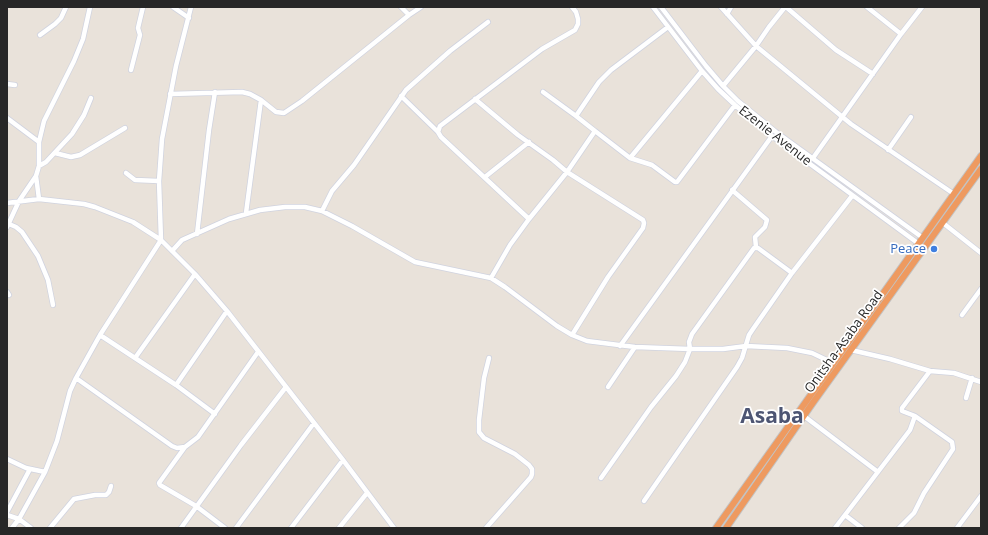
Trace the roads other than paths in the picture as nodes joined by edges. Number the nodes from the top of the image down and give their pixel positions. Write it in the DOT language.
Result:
graph roads {
  1 [pos="66,7"];
  2 [pos="90,7"];
  3 [pos="143,7"];
  4 [pos="173,7"];
  5 [pos="191,7"];
  6 [pos="401,7"];
  7 [pos="421,7"];
  8 [pos="572,7"];
  9 [pos="653,7"];
  10 [pos="721,7"];
  11 [pos="731,7"];
  12 [pos="785,7"];
  13 [pos="867,7"];
  14 [pos="922,7"];
  15 [pos="663,8"];
  16 [pos="409,14"];
  17 [pos="727,14"];
  18 [pos="188,18"];
  19 [pos="488,22"];
  20 [pos="668,27"];
  21 [pos="901,34"];
  22 [pos="40,35"];
  23 [pos="756,46"];
  24 [pos="131,70"];
  25 [pos="702,71"];
  26 [pos="873,74"];
  27 [pos="7,84"];
  28 [pos="15,85"];
  29 [pos="723,86"];
  30 [pos="215,92"];
  31 [pos="543,92"];
  32 [pos="170,94"];
  33 [pos="401,96"];
  34 [pos="91,98"];
  35 [pos="475,99"];
  36 [pos="261,100"];
  37 [pos="735,105"];
  38 [pos="576,116"];
  39 [pos="842,116"];
  40 [pos="911,117"];
  41 [pos="7,118"];
  42 [pos="124,128"];
  43 [pos="595,131"];
  44 [pos="438,132"];
  45 [pos="772,136"];
  46 [pos="39,142"];
  47 [pos="529,142"];
  48 [pos="888,150"];
  49 [pos="55,153"];
  50 [pos="981,156"];
  51 [pos="630,158"];
  52 [pos="812,158"];
  53 [pos="38,166"];
  54 [pos="981,170"];
  55 [pos="126,172"];
  56 [pos="567,172"];
  57 [pos="36,176"];
  58 [pos="485,177"];
  59 [pos="159,181"];
  60 [pos="732,190"];
  61 [pos="954,194"];
  62 [pos="852,196"];
  63 [pos="39,199"];
  64 [pos="19,201"];
  65 [pos="7,203"];
  66 [pos="322,210"];
  67 [pos="246,213"];
  68 [pos="529,219"];
  69 [pos="943,223"];
  70 [pos="8,226"];
  71 [pos="197,234"];
  72 [pos="923,238"];
  73 [pos="160,240"];
  74 [pos="919,244"];
  75 [pos="756,247"];
  76 [pos="172,251"];
  77 [pos="981,253"];
  78 [pos="792,273"];
  79 [pos="195,274"];
  80 [pos="491,278"];
  81 [pos="981,289"];
  82 [pos="53,305"];
  83 [pos="227,311"];
  84 [pos="962,315"];
  85 [pos="100,335"];
  86 [pos="572,335"];
  87 [pos="620,346"];
  88 [pos="746,346"];
  89 [pos="635,347"];
  90 [pos="690,349"];
  91 [pos="851,350"];
  92 [pos="258,352"];
  93 [pos="135,358"];
  94 [pos="489,358"];
  95 [pos="833,363"];
  96 [pos="930,371"];
  97 [pos="76,378"];
  98 [pos="972,378"];
  99 [pos="981,382"];
  100 [pos="176,385"];
  101 [pos="286,387"];
  102 [pos="608,387"];
  103 [pos="966,398"];
  104 [pos="214,414"];
  105 [pos="804,416"];
  106 [pos="915,416"];
  107 [pos="314,423"];
  108 [pos="185,447"];
  109 [pos="7,459"];
  110 [pos="343,460"];
  111 [pos="30,469"];
  112 [pos="45,472"];
  113 [pos="878,472"];
  114 [pos="601,478"];
  115 [pos="111,486"];
  116 [pos="368,493"];
  117 [pos="740,494"];
  118 [pos="981,496"];
  119 [pos="747,497"];
  120 [pos="644,501"];
  121 [pos="196,506"];
  122 [pos="7,514"];
  123 [pos="845,515"];
  124 [pos="19,519"];
  125 [pos="12,528"];
  126 [pos="32,528"];
  127 [pos="50,528"];
  128 [pos="181,528"];
  129 [pos="225,528"];
  130 [pos="236,528"];
  131 [pos="291,528"];
  132 [pos="339,528"];
  133 [pos="394,528"];
  134 [pos="486,528"];
  135 [pos="716,528"];
  136 [pos="726,528"];
  137 [pos="835,528"];
  138 [pos="862,528"];
  139 [pos="899,528"];
  140 [pos="957,528"];
  1 -- 22 [label="street"];
  2 -- 46 [label="street"];
  3 -- 24 [label="street"];
  4 -- 18 [label="street"];
  5 -- 18 [label="street"];
  6 -- 16 [label="street"];
  7 -- 16 [label="street"];
  8 -- 35 [label="street"];
  9 -- 20 [label="street, Ezenie Avenue"];
  10 -- 17 [label="street"];
  11 -- 17 [label="street"];
  12 -- 23 [label="street"];
  12 -- 26 [label="street"];
  13 -- 21 [label="street"];
  14 -- 21 [label="street"];
  15 -- 29 [label="street, Ezenie Avenue"];
  16 -- 36 [label="street"];
  17 -- 23 [label="street"];
  18 -- 32 [label="street"];
  19 -- 33 [label="street"];
  20 -- 25 [label="street, Ezenie Avenue"];
  20 -- 38 [label="street"];
  21 -- 26 [label="street"];
  23 -- 29 [label="street"];
  23 -- 39 [label="street"];
  25 -- 37 [label="street, Ezenie Avenue"];
  25 -- 51 [label="street"];
  26 -- 39 [label="street"];
  27 -- 28 [label="street"];
  29 -- 52 [label="street, Ezenie Avenue"];
  30 -- 32 [label="street"];
  30 -- 36 [label="street"];
  30 -- 71 [label="street"];
  31 -- 38 [label="street"];
  32 -- 59 [label="street"];
  33 -- 44 [label="street"];
  33 -- 66 [label="street"];
  34 -- 49 [label="street"];
  35 -- 44 [label="street"];
  35 -- 47 [label="street"];
  36 -- 67 [label="street"];
  37 -- 45 [label="street, Ezenie Avenue"];
  37 -- 51 [label="street"];
  38 -- 43 [label="street"];
  39 -- 48 [label="street"];
  39 -- 52 [label="street"];
  40 -- 48 [label="street"];
  41 -- 46 [label="street"];
  42 -- 49 [label="street"];
  43 -- 51 [label="street"];
  43 -- 56 [label="street"];
  44 -- 58 [label="street"];
  45 -- 60 [label="street"];
  45 -- 62 [label="street, Ezenie Avenue"];
  46 -- 53 [label="street"];
  47 -- 56 [label="street"];
  47 -- 58 [label="street"];
  48 -- 61 [label="street"];
  49 -- 53 [label="street"];
  50 -- 61 [label="highway"];
  52 -- 72 [label="street, Ezenie Avenue"];
  53 -- 57 [label="street"];
  54 -- 69 [label="highway, Onitsha-Asaba Road"];
  55 -- 59 [label="street"];
  56 -- 68 [label="street"];
  56 -- 86 [label="street"];
  57 -- 63 [label="street"];
  57 -- 64 [label="street"];
  58 -- 68 [label="street"];
  59 -- 73 [label="street"];
  60 -- 75 [label="street"];
  60 -- 87 [label="street"];
  61 -- 72 [label="highway"];
  62 -- 74 [label="street, Ezenie Avenue"];
  62 -- 78 [label="street"];
  63 -- 64 [label="street"];
  63 -- 73 [label="street"];
  64 -- 65 [label="street"];
  64 -- 70 [label="street"];
  66 -- 67 [label="street"];
  66 -- 80 [label="street"];
  67 -- 71 [label="street"];
  68 -- 80 [label="street"];
  69 -- 77 [label="street"];
  69 -- 91 [label="highway, Onitsha-Asaba Road"];
  70 -- 82 [label="street"];
  71 -- 76 [label="street"];
  72 -- 74 [label="highway"];
  73 -- 76 [label="street"];
  73 -- 85 [label="street"];
  74 -- 95 [label="highway"];
  75 -- 78 [label="street"];
  75 -- 90 [label="street"];
  76 -- 79 [label="street"];
  78 -- 88 [label="street"];
  79 -- 83 [label="street"];
  79 -- 93 [label="street"];
  80 -- 86 [label="street"];
  81 -- 84 [label="street"];
  83 -- 92 [label="street"];
  83 -- 100 [label="street"];
  85 -- 93 [label="street"];
  85 -- 97 [label="street"];
  86 -- 87 [label="street"];
  87 -- 89 [label="street"];
  88 -- 90 [label="street"];
  88 -- 95 [label="street"];
  88 -- 120 [label="street"];
  89 -- 90 [label="street"];
  89 -- 102 [label="street"];
  90 -- 114 [label="street"];
  91 -- 96 [label="street"];
  91 -- 105 [label="highway, Onitsha-Asaba Road"];
  92 -- 101 [label="street"];
  92 -- 104 [label="street"];
  93 -- 100 [label="street"];
  94 -- 134 [label="street"];
  95 -- 117 [label="highway"];
  96 -- 98 [label="street"];
  96 -- 106 [label="street"];
  97 -- 108 [label="street"];
  97 -- 112 [label="street"];
  98 -- 99 [label="street"];
  98 -- 103 [label="street"];
  100 -- 104 [label="street"];
  101 -- 107 [label="street"];
  101 -- 121 [label="street"];
  104 -- 108 [label="street"];
  105 -- 113 [label="street"];
  105 -- 119 [label="highway, Onitsha-Asaba Road"];
  106 -- 113 [label="street"];
  106 -- 139 [label="street"];
  107 -- 110 [label="street"];
  107 -- 130 [label="street"];
  108 -- 121 [label="street"];
  109 -- 111 [label="street"];
  110 -- 116 [label="street"];
  110 -- 131 [label="street"];
  111 -- 112 [label="street"];
  111 -- 122 [label="street"];
  112 -- 124 [label="street"];
  113 -- 123 [label="street"];
  115 -- 127 [label="street"];
  116 -- 132 [label="street"];
  116 -- 133 [label="street"];
  117 -- 119 [label="highway"];
  117 -- 135 [label="highway"];
  118 -- 140 [label="street"];
  119 -- 136 [label="highway, Onitsha-Asaba Road"];
  121 -- 128 [label="street"];
  121 -- 129 [label="street"];
  122 -- 124 [label="street"];
  123 -- 137 [label="street"];
  123 -- 138 [label="street"];
  124 -- 125 [label="street"];
  124 -- 126 [label="street"];
}
